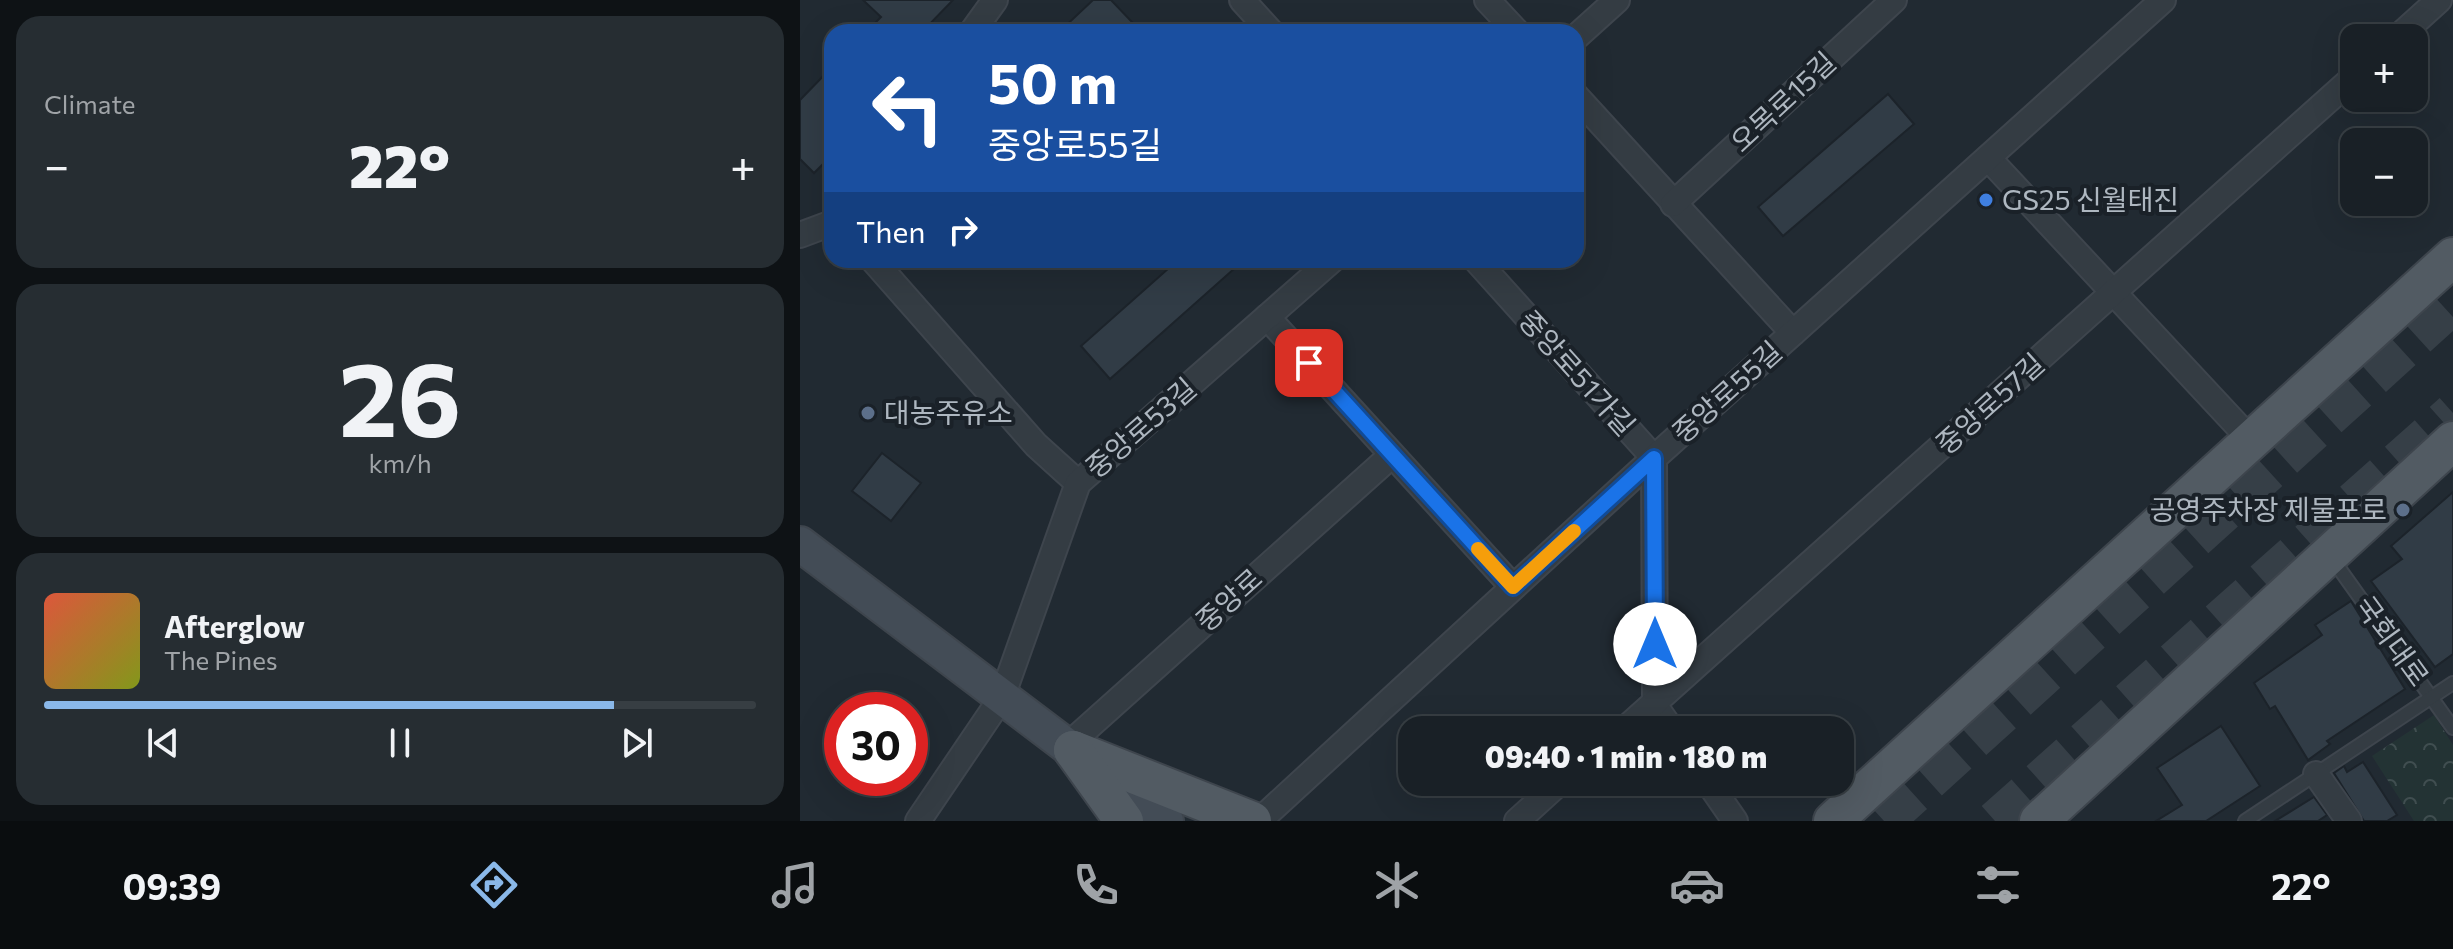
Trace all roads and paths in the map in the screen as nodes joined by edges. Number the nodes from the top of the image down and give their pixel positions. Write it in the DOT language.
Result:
graph roads {
  1 [pos="995,0"];
  2 [pos="1242,0"];
  3 [pos="1487,0"];
  4 [pos="1617,0"];
  5 [pos="1894,0"];
  6 [pos="2163,0"];
  7 [pos="2439,0"];
  8 [pos="978,24"];
  9 [pos="1264,24"];
  10 [pos="1510,24"];
  11 [pos="2412,24"];
  12 [pos="1584,30"];
  13 [pos="2340,90"];
  14 [pos="1584,105"];
  15 [pos="1988,158"];
  16 [pos="1673,204"];
  17 [pos="824,226"];
  18 [pos="800,235"];
  19 [pos="2453,257"];
  20 [pos="880,268"];
  21 [pos="1323,268"];
  22 [pos="1483,268"];
  23 [pos="2114,294"];
  24 [pos="1267,317"];
  25 [pos="1793,333"];
  26 [pos="2250,439"];
  27 [pos="2453,441"];
  28 [pos="1392,455"];
  29 [pos="1654,458"];
  30 [pos="1078,483"];
  31 [pos="800,544"];
  32 [pos="2329,554"];
  33 [pos="1513,587"];
  34 [pos="2453,683"];
  35 [pos="1002,697"];
  36 [pos="2432,697"];
  37 [pos="1655,706"];
  38 [pos="1642,716"];
  39 [pos="1662,716"];
  40 [pos="2453,728"];
  41 [pos="1070,748"];
  42 [pos="2316,774"];
  43 [pos="1545,796"];
  44 [pos="1718,796"];
  45 [pos="918,821"];
  46 [pos="1124,821"];
  47 [pos="1166,821"];
  48 [pos="1252,821"];
  49 [pos="1259,821"];
  50 [pos="1517,821"];
  51 [pos="1735,821"];
  52 [pos="1833,821"];
  53 [pos="2039,821"];
  54 [pos="2245,821"];
  55 [pos="2349,821"];
  1 -- 8 [label="street"];
  2 -- 9 [label="street"];
  3 -- 10 [label="street"];
  4 -- 12 [label="street"];
  5 -- 16 [label="street, 오목로15길"];
  6 -- 15 [label="street, 중앙로55길"];
  7 -- 11 [label="street"];
  13 -- 23 [label="street, 중앙로57길"];
  14 -- 16 [label="street"];
  15 -- 23 [label="street"];
  15 -- 25 [label="street, 중앙로55길"];
  16 -- 25 [label="street"];
  17 -- 18 [label="street"];
  19 -- 26 [label="main road"];
  20 -- 30 [label="street"];
  21 -- 24 [label="street, 중앙로53길"];
  22 -- 29 [label="street, 중앙로51가길"];
  23 -- 26 [label="street"];
  23 -- 37 [label="street, 중앙로57길"];
  24 -- 28 [label="street"];
  24 -- 30 [label="street, 중앙로53길"];
  25 -- 29 [label="street, 중앙로55길"];
  26 -- 52 [label="main road"];
  27 -- 32 [label="main road"];
  28 -- 33 [label="street"];
  28 -- 41 [label="street, 중앙로"];
  29 -- 33 [label="street, 중앙로55길"];
  29 -- 37 [label="street, 중앙로51가길"];
  30 -- 35 [label="street, 중앙로53길"];
  31 -- 35 [label="main road"];
  32 -- 36 [label="lane, 국회대로"];
  32 -- 53 [label="main road"];
  33 -- 49 [label="street, 중앙로55길"];
  34 -- 36 [label="lane"];
  35 -- 41 [label="main road"];
  35 -- 45 [label="street, 중앙로53길"];
  36 -- 40 [label="lane, 국회대로"];
  36 -- 42 [label="lane"];
  37 -- 38 [label="street, 중앙로57길"];
  37 -- 39 [label="street"];
  41 -- 46 [label="main road"];
  41 -- 47 [label="main road"];
  41 -- 48 [label="main road"];
  42 -- 54 [label="lane"];
  42 -- 55 [label="street"];
  43 -- 50 [label="street"];
  44 -- 51 [label="street"];
}
